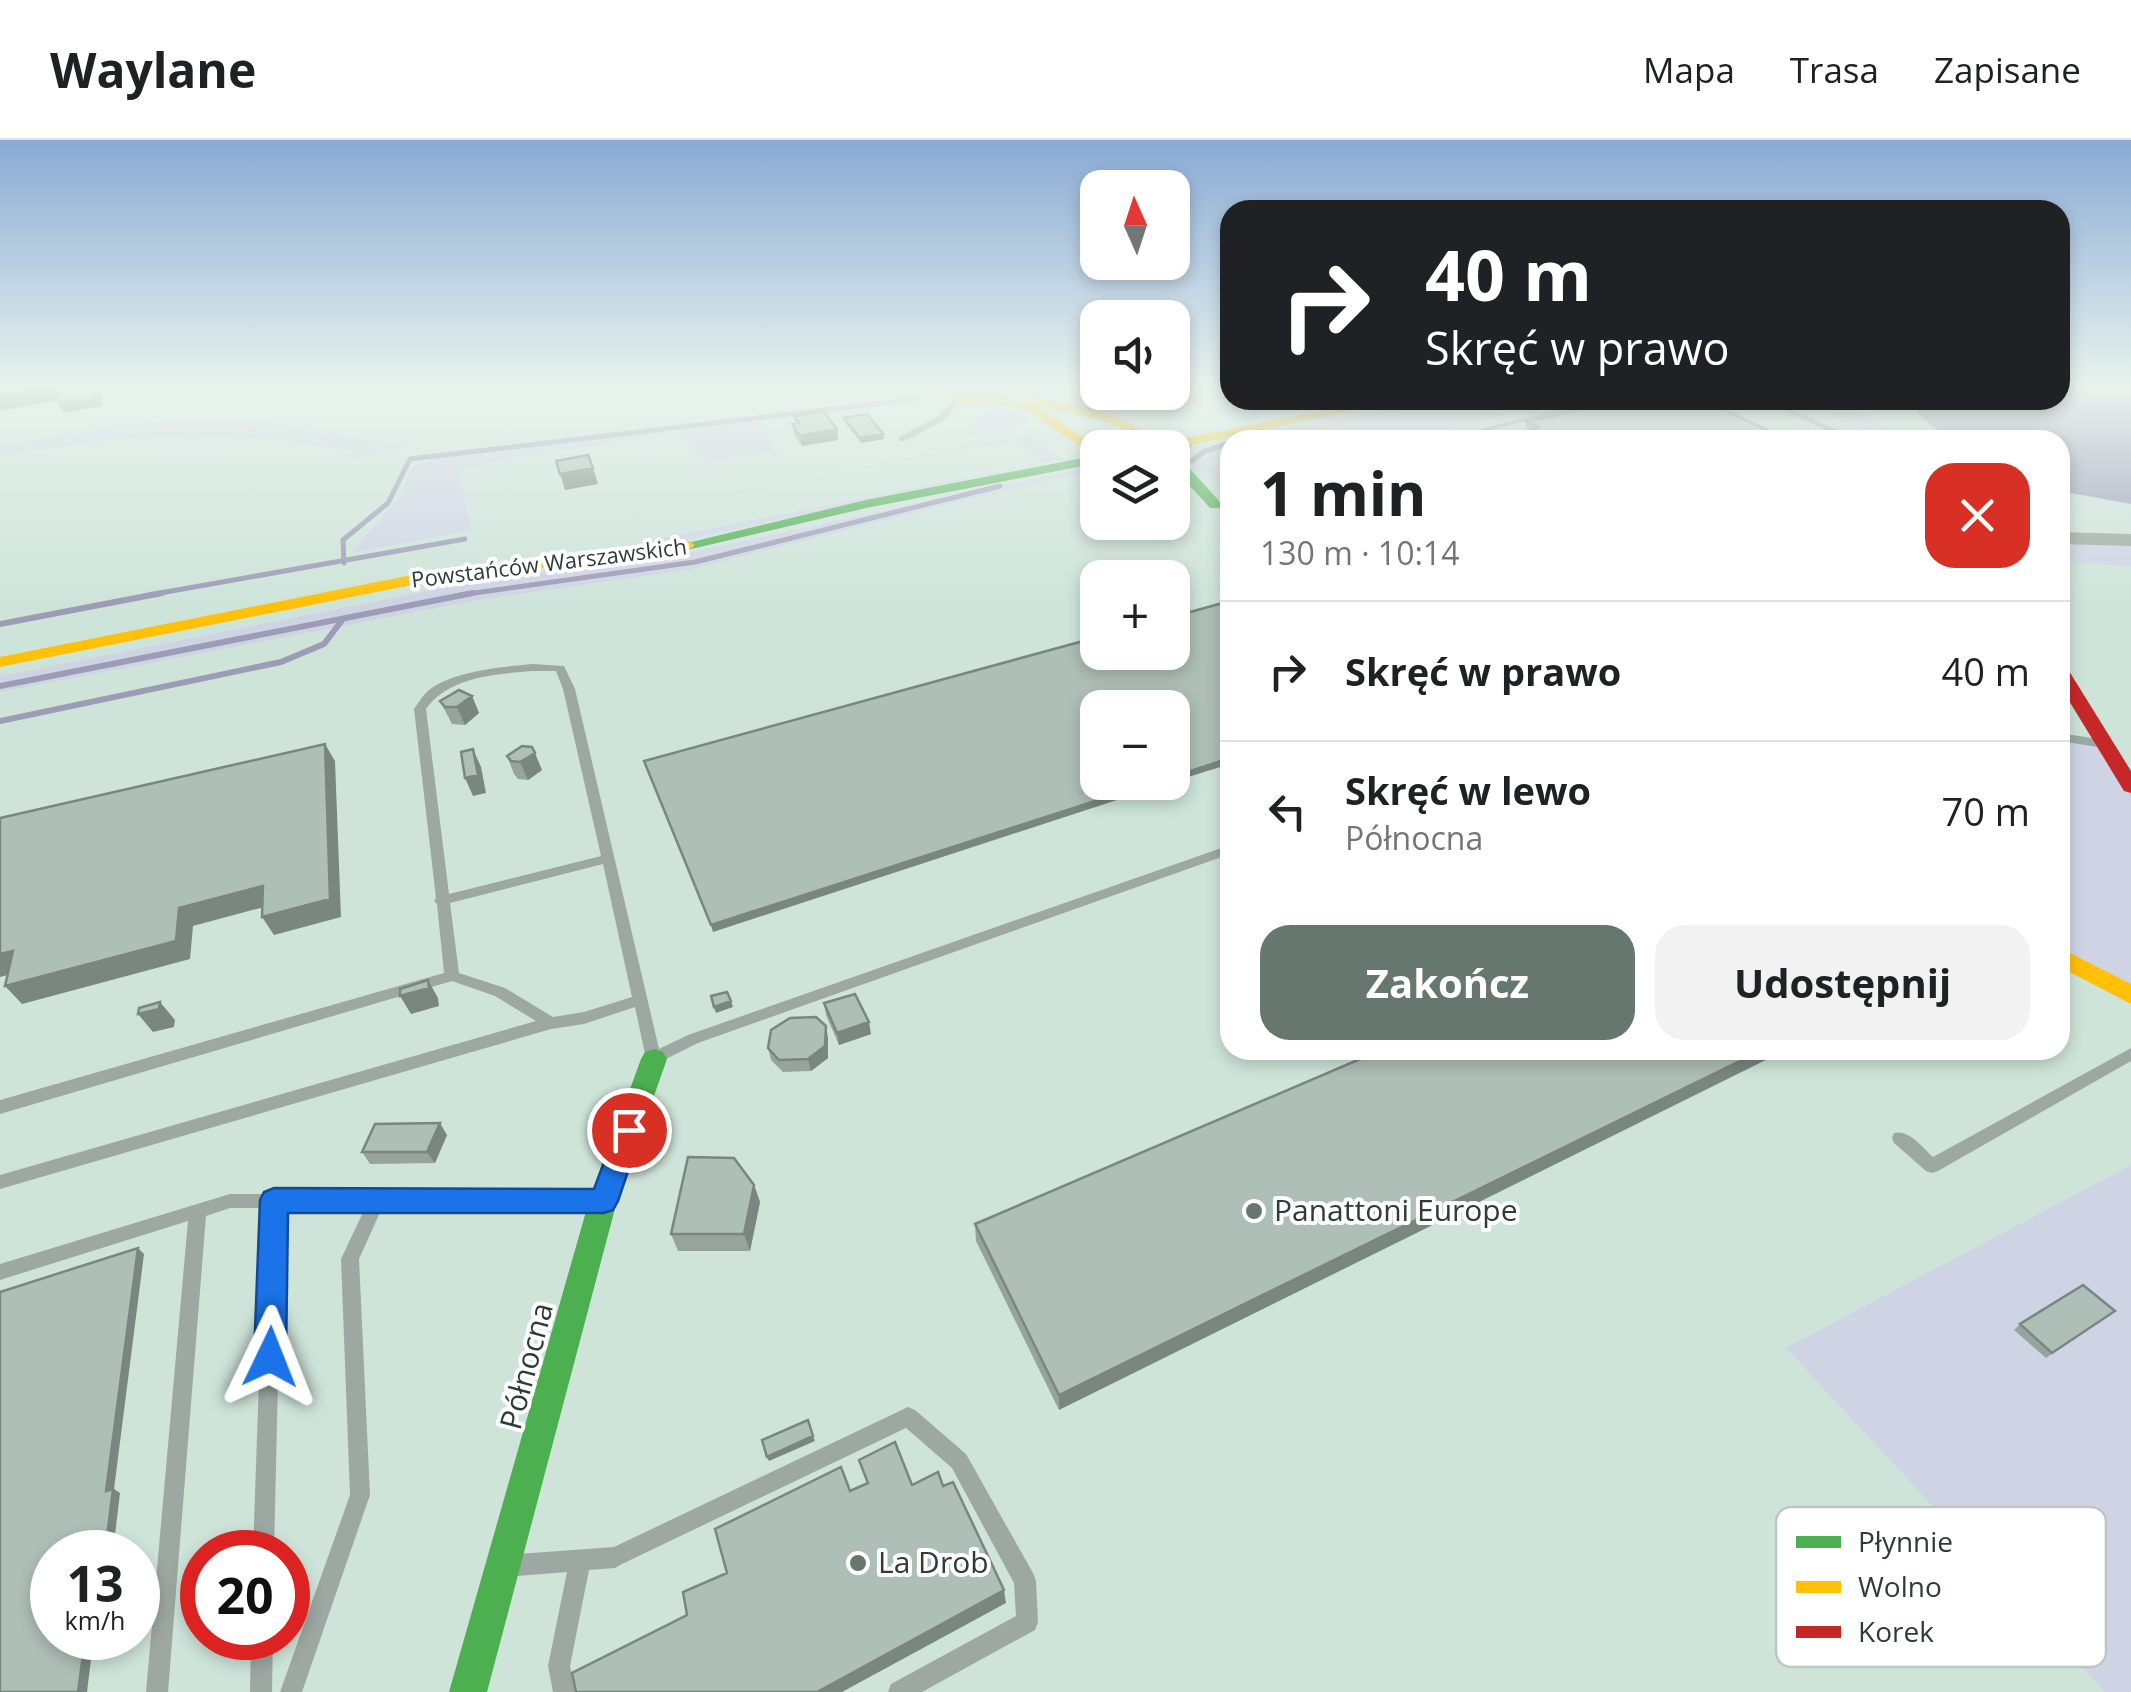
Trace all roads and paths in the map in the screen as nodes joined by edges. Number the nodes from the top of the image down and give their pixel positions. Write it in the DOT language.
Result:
graph roads {
  1 [pos="1080,460"];
  2 [pos="1190,476"];
  3 [pos="1190,491"];
  4 [pos="1220,507"];
  5 [pos="1220,508"];
  6 [pos="2070,538"];
  7 [pos="2131,540"];
  8 [pos="0,662"];
  9 [pos="2070,688"];
  10 [pos="2070,739"];
  11 [pos="2104,744"];
  12 [pos="2131,787"];
  13 [pos="1220,853"];
  14 [pos="607,859"];
  15 [pos="441,901"];
  16 [pos="2070,961"];
  17 [pos="452,976"];
  18 [pos="2131,995"];
  19 [pos="640,1000"];
  20 [pos="552,1023"];
  21 [pos="2131,1054"];
  22 [pos="654,1059"];
  23 [pos="0,1108"];
  24 [pos="1900,1138"];
  25 [pos="0,1182"];
  26 [pos="274,1200"];
  27 [pos="376,1201"];
  28 [pos="604,1201"];
  29 [pos="198,1211"];
  30 [pos="0,1272"];
  31 [pos="265,1530"];
  32 [pos="580,1559"];
  33 [pos="503,1566"];
  34 [pos="261,1660"];
  35 [pos="157,1692"];
  36 [pos="260,1692"];
  37 [pos="290,1692"];
  38 [pos="468,1692"];
  39 [pos="564,1692"];
  40 [pos="899,1692"];
  1 -- 8 [label="main road, Powstańców Warszawskich"];
  2 -- 4 [label="main road"];
  3 -- 5 [label="main road"];
  6 -- 7 [label="street"];
  9 -- 11 [label="main road"];
  10 -- 11 [label="lane"];
  11 -- 12 [label="main road"];
  13 -- 22 [label="lane"];
  14 -- 15 [label="lane"];
  14 -- 15 [label="lane"];
  14 -- 19 [label="lane"];
  15 -- 17 [label="lane"];
  16 -- 18 [label="main road"];
  17 -- 20 [label="lane"];
  17 -- 23 [label="lane"];
  19 -- 20 [label="lane"];
  19 -- 22 [label="lane"];
  20 -- 25 [label="lane"];
  21 -- 24 [label="lane"];
  22 -- 28 [label="main road, Północna"];
  26 -- 27 [label="lane"];
  26 -- 29 [label="lane"];
  26 -- 31 [label="lane"];
  27 -- 28 [label="lane"];
  27 -- 37 [label="lane"];
  28 -- 33 [label="main road, Północna"];
  29 -- 30 [label="lane"];
  29 -- 35 [label="lane"];
  32 -- 33 [label="lane"];
  32 -- 39 [label="lane"];
  32 -- 40 [label="lane"];
  33 -- 38 [label="main road, Północna"];
  34 -- 36 [label="lane"];
}
